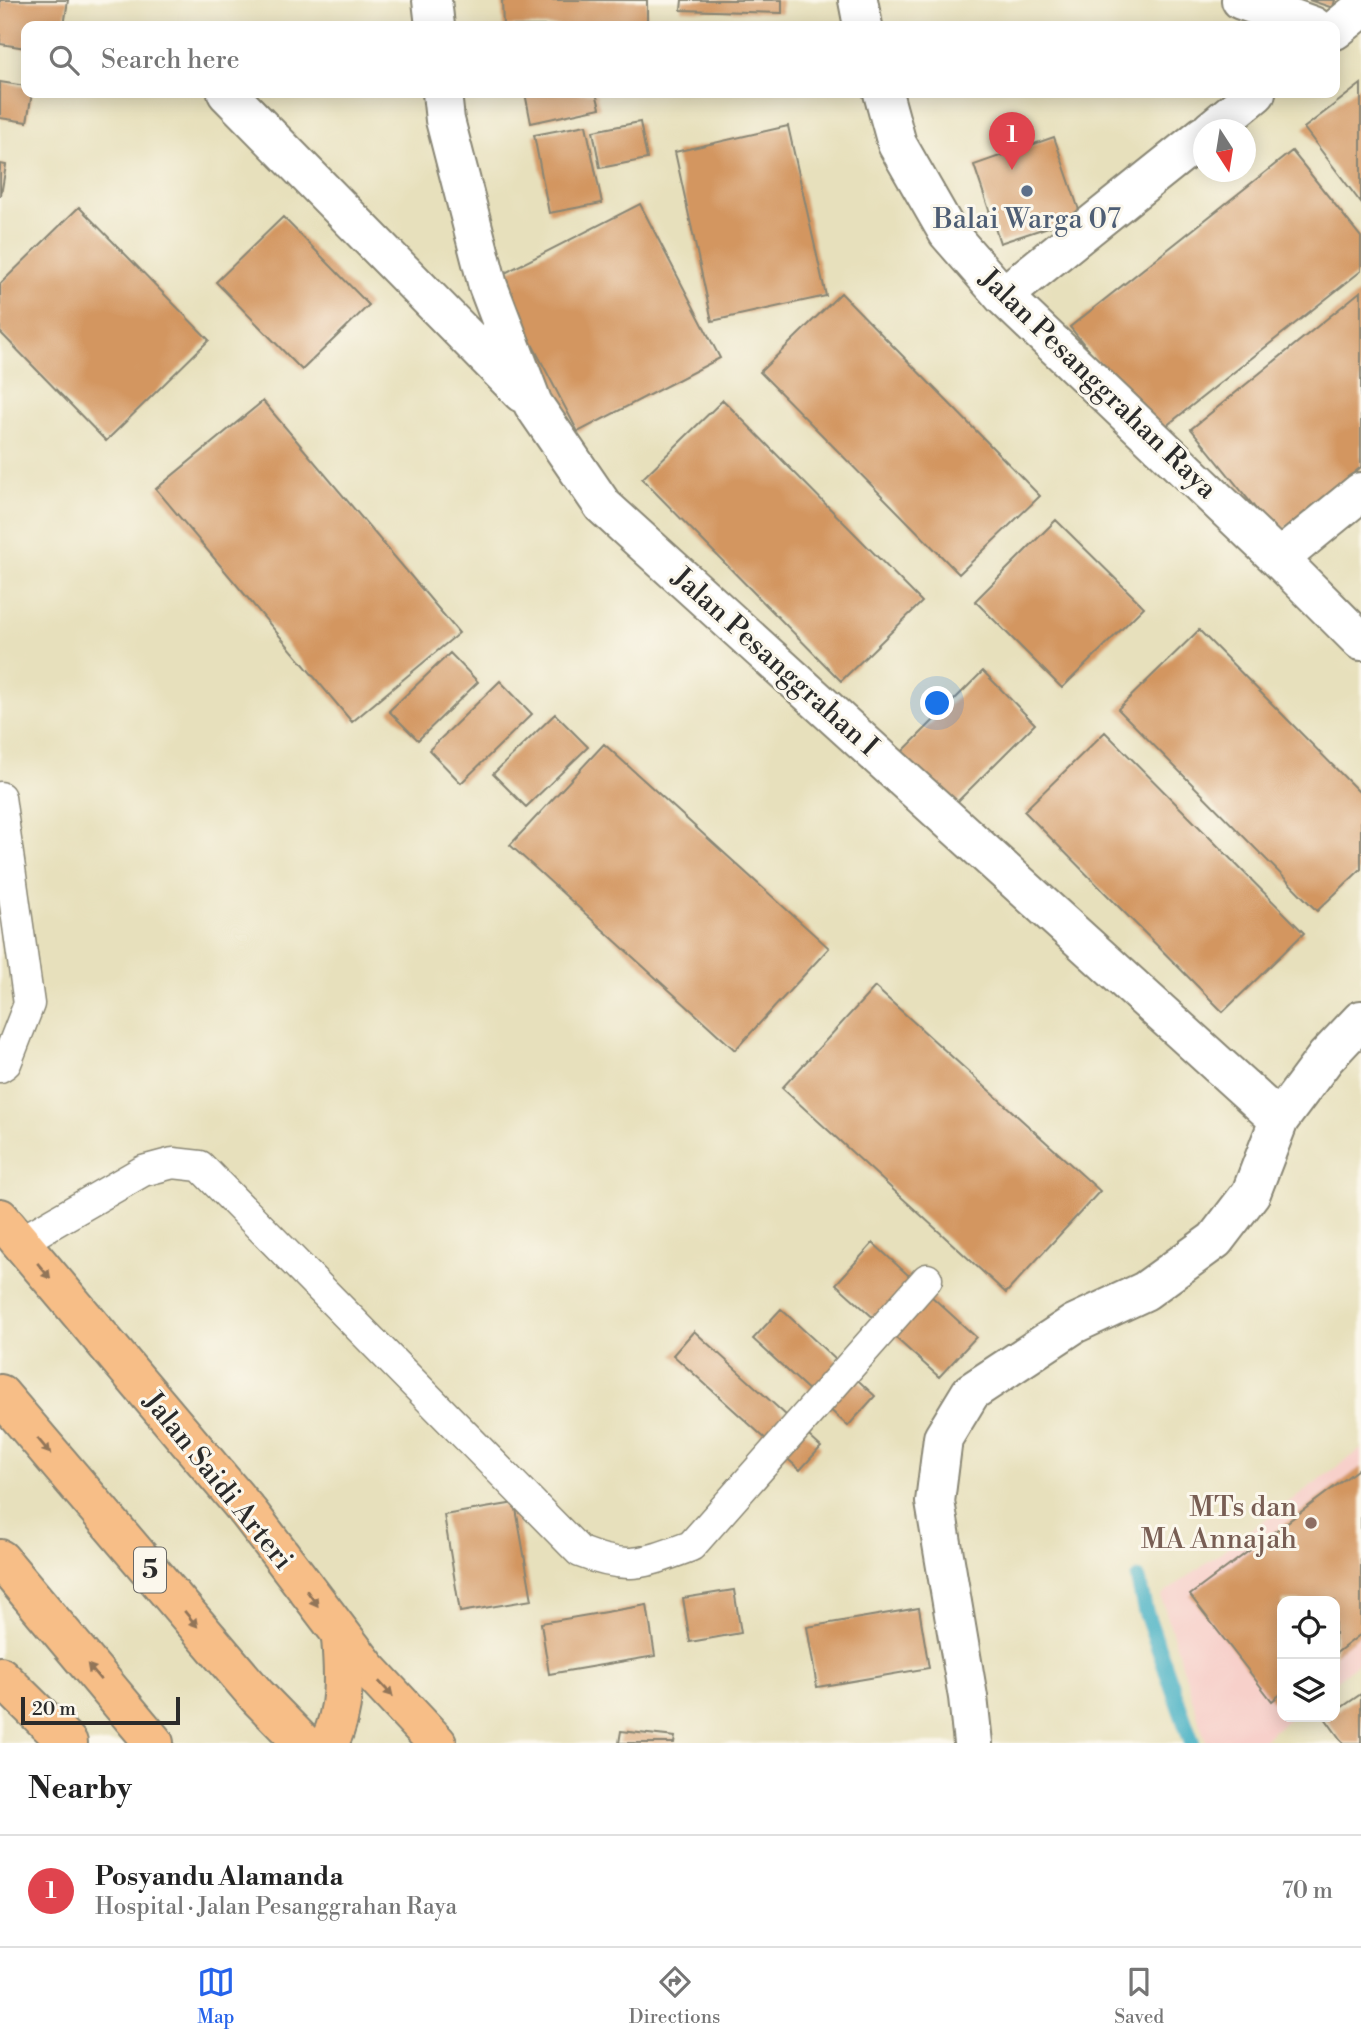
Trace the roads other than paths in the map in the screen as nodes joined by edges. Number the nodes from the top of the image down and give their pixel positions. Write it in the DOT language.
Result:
graph roads {
  1 [pos="432,0"];
  2 [pos="858,0"];
  3 [pos="1241,0"];
  4 [pos="1361,9"];
  5 [pos="434,21"];
  6 [pos="862,21"];
  7 [pos="1299,21"];
  8 [pos="1340,26"];
  9 [pos="232,98"];
  10 [pos="443,98"];
  11 [pos="884,98"];
  12 [pos="1250,98"];
  13 [pos="1224,119"];
  14 [pos="1193,143"];
  15 [pos="1003,296"];
  16 [pos="533,404"];
  17 [pos="1361,492"];
  18 [pos="1279,559"];
  19 [pos="1361,641"];
  20 [pos="0,797"];
  21 [pos="1361,1020"];
  22 [pos="0,1068"];
  23 [pos="1279,1120"];
  24 [pos="10,1230"];
  25 [pos="927,1279"];
  26 [pos="0,1394"];
  27 [pos="0,1559"];
  28 [pos="341,1638"];
  29 [pos="0,1676"];
  30 [pos="68,1743"];
  31 [pos="154,1743"];
  32 [pos="303,1743"];
  33 [pos="329,1743"];
  34 [pos="437,1743"];
  35 [pos="972,1743"];
  1 -- 5 [label="street"];
  2 -- 6 [label="street"];
  3 -- 7 [label="street"];
  4 -- 8 [label="street"];
  9 -- 16 [label="street"];
  10 -- 16 [label="street, Jalan Pesanggrahan I"];
  11 -- 15 [label="street, Jalan Pesanggrahan Raya"];
  12 -- 13 [label="street"];
  14 -- 15 [label="street"];
  15 -- 18 [label="street, Jalan Pesanggrahan Raya"];
  16 -- 23 [label="street, Jalan Pesanggrahan I"];
  17 -- 18 [label="street"];
  18 -- 19 [label="street, Jalan Pesanggrahan Raya"];
  20 -- 22 [label="lane"];
  21 -- 23 [label="street"];
  23 -- 35 [label="street"];
  24 -- 25 [label="lane"];
  24 -- 28 [label="main road, Jalan Saidi Arteri, one-way"];
  26 -- 32 [label="main road, 5, one-way"];
  31 -- 27 [label="main road, one-way"];
  28 -- 33 [label="main road"];
  28 -- 34 [label="main road, Jalan Saidi Arteri, one-way"];
  29 -- 30 [label="main road"];
}
